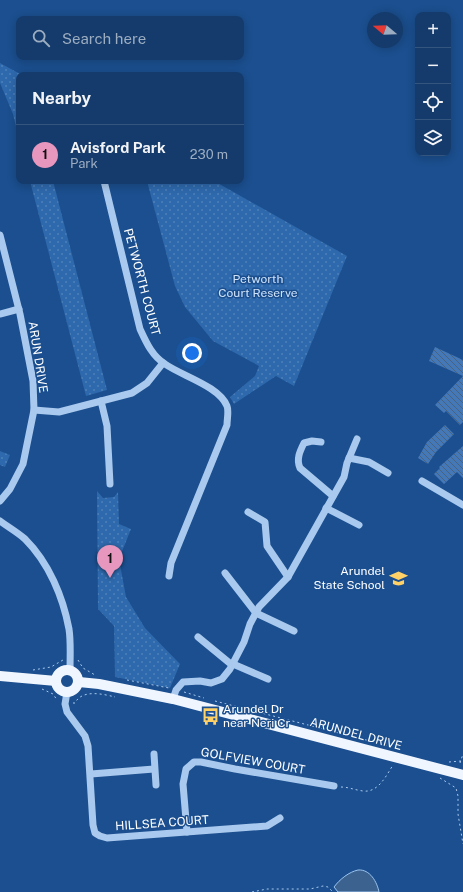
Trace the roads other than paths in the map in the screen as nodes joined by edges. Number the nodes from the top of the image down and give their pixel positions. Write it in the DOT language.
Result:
graph roads {
  1 [pos="105,184"];
  2 [pos="0,236"];
  3 [pos="19,309"];
  4 [pos="0,314"];
  5 [pos="163,363"];
  6 [pos="100,402"];
  7 [pos="34,410"];
  8 [pos="358,439"];
  9 [pos="321,442"];
  10 [pos="348,458"];
  11 [pos="388,473"];
  12 [pos="422,481"];
  13 [pos="110,484"];
  14 [pos="333,496"];
  15 [pos="0,500"];
  16 [pos="463,505"];
  17 [pos="326,508"];
  18 [pos="248,512"];
  19 [pos="0,521"];
  20 [pos="359,525"];
  21 [pos="224,573"];
  22 [pos="169,576"];
  23 [pos="288,577"];
  24 [pos="256,614"];
  25 [pos="294,631"];
  26 [pos="198,637"];
  27 [pos="232,664"];
  28 [pos="70,670"];
  29 [pos="0,676"];
  30 [pos="268,679"];
  31 [pos="56,681"];
  32 [pos="79,682"];
  33 [pos="67,692"];
  34 [pos="173,699"];
  35 [pos="154,754"];
  36 [pos="154,769"];
  37 [pos="91,774"];
  38 [pos="463,775"];
  39 [pos="156,784"];
  40 [pos="334,786"];
  41 [pos="280,818"];
  42 [pos="187,832"];
  1 -- 5 [label="street, PETWORTH COURT"];
  2 -- 3 [label="street, ARUN DRIVE"];
  3 -- 4 [label="street"];
  3 -- 7 [label="street, ARUN DRIVE"];
  5 -- 6 [label="street"];
  5 -- 22 [label="street, PETWORTH COURT"];
  6 -- 7 [label="street"];
  6 -- 13 [label="street"];
  7 -- 15 [label="street, ARUN DRIVE"];
  8 -- 10 [label="street"];
  9 -- 14 [label="street"];
  10 -- 11 [label="street"];
  10 -- 14 [label="street"];
  12 -- 16 [label="street"];
  14 -- 17 [label="street"];
  17 -- 20 [label="street"];
  17 -- 23 [label="street"];
  18 -- 23 [label="street"];
  19 -- 28 [label="street"];
  21 -- 24 [label="street"];
  23 -- 24 [label="street"];
  24 -- 25 [label="street"];
  24 -- 27 [label="street"];
  26 -- 27 [label="street"];
  27 -- 30 [label="street"];
  27 -- 34 [label="street"];
  28 -- 31 [label="main road"];
  28 -- 32 [label="main road"];
  29 -- 31 [label="main road"];
  31 -- 33 [label="main road"];
  32 -- 33 [label="main road"];
  32 -- 34 [label="main road, ARUNDEL DRIVE"];
  33 -- 37 [label="street, HILLSEA COURT"];
  34 -- 38 [label="main road, ARUNDEL DRIVE"];
  35 -- 36 [label="street"];
  36 -- 37 [label="street"];
  36 -- 39 [label="street"];
  37 -- 42 [label="street, HILLSEA COURT"];
  40 -- 42 [label="street, GOLFVIEW COURT"];
  41 -- 42 [label="street, HILLSEA COURT"];
}
